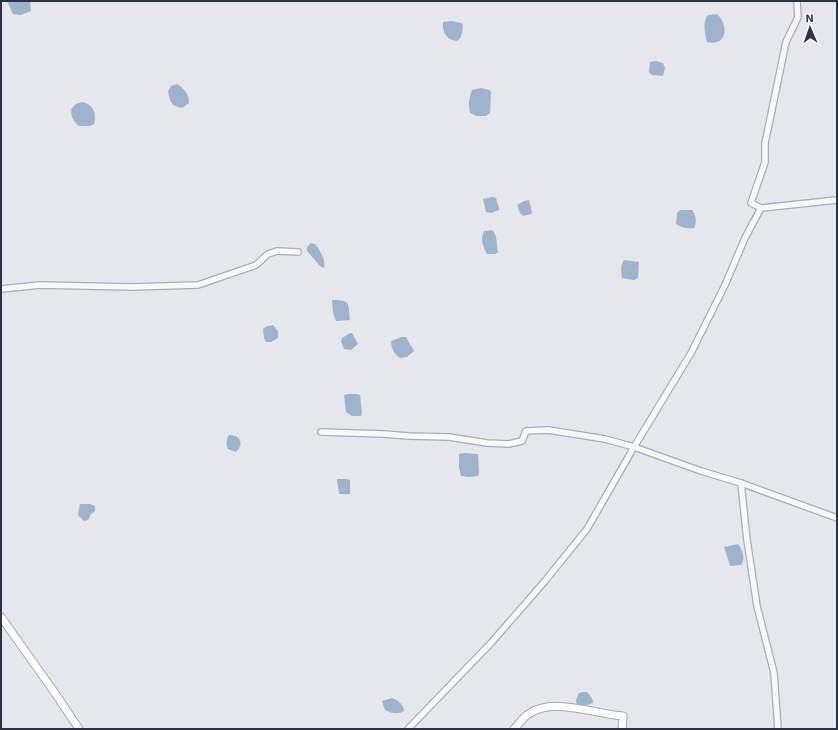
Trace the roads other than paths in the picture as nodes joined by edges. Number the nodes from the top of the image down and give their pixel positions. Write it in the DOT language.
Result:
graph roads {
  1 [pos="797,1"];
  2 [pos="837,200"];
  3 [pos="761,208"];
  4 [pos="298,252"];
  5 [pos="1,289"];
  6 [pos="320,432"];
  7 [pos="634,447"];
  8 [pos="740,483"];
  9 [pos="837,518"];
  10 [pos="1,617"];
  11 [pos="79,729"];
  12 [pos="408,729"];
  13 [pos="514,729"];
  14 [pos="622,729"];
  15 [pos="778,729"];
  1 -- 3 [label="street"];
  2 -- 3 [label="street"];
  3 -- 7 [label="street"];
  4 -- 5 [label="street"];
  6 -- 7 [label="street"];
  7 -- 8 [label="street"];
  7 -- 12 [label="street"];
  8 -- 9 [label="street"];
  8 -- 15 [label="street"];
  10 -- 11 [label="main road"];
  13 -- 14 [label="main road"];
}
